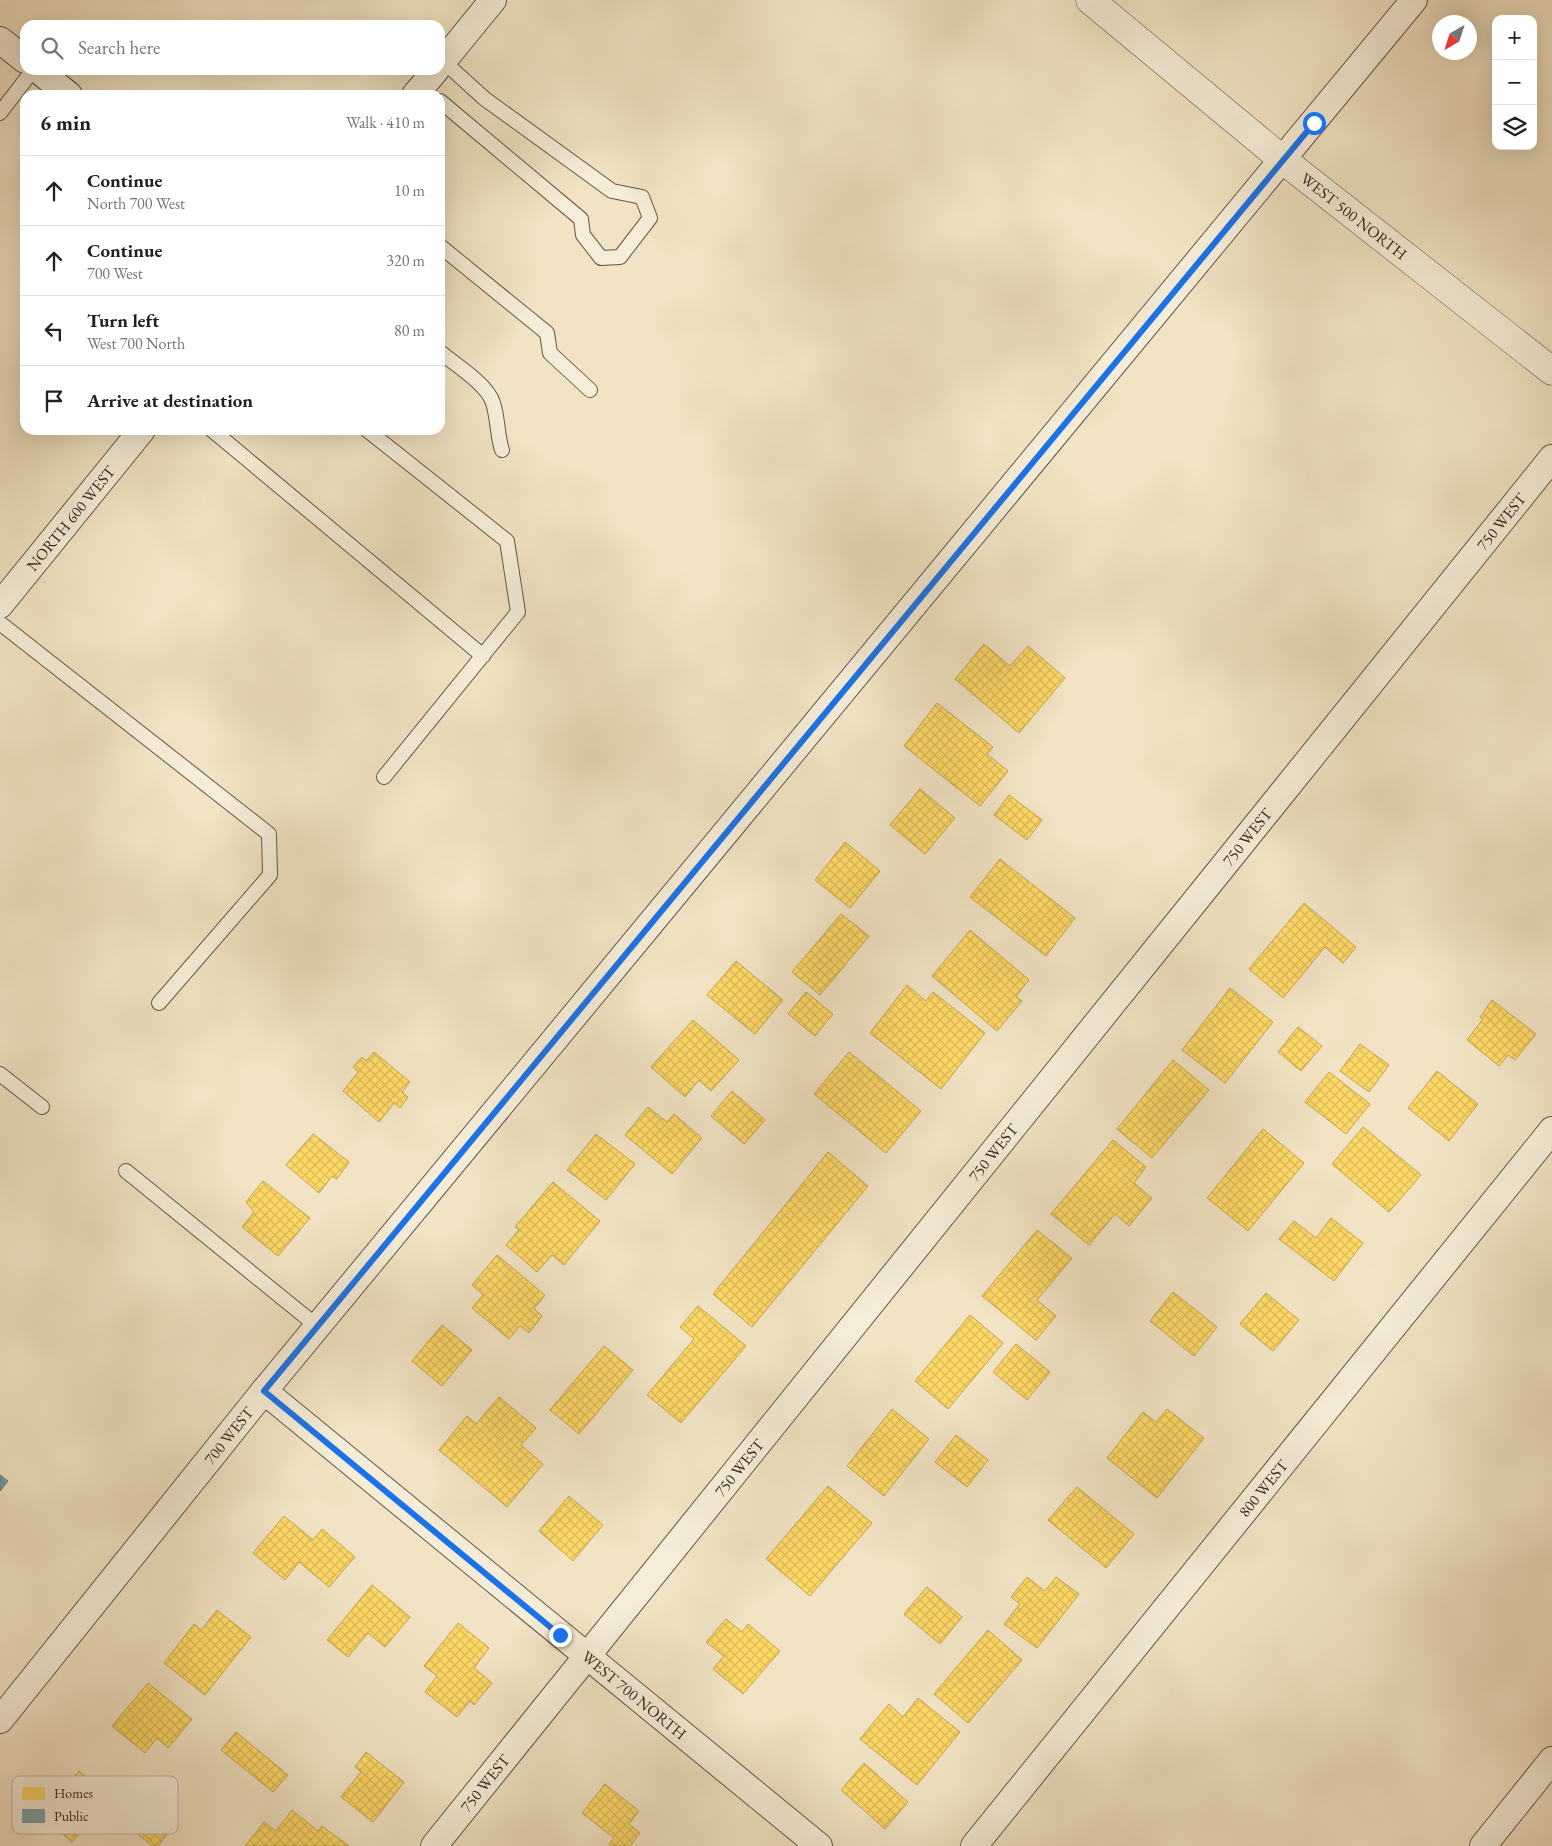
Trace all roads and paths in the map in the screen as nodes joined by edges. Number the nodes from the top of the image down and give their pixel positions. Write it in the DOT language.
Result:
graph roads {
  1 [pos="493,0"];
  2 [pos="1090,0"];
  3 [pos="1414,0"];
  4 [pos="0,40"];
  5 [pos="20,56"];
  6 [pos="445,66"];
  7 [pos="29,75"];
  8 [pos="44,75"];
  9 [pos="433,82"];
  10 [pos="63,90"];
  11 [pos="445,93"];
  12 [pos="0,113"];
  13 [pos="1283,160"];
  14 [pos="445,250"];
  15 [pos="445,356"];
  16 [pos="1552,371"];
  17 [pos="590,390"];
  18 [pos="138,435"];
  19 [pos="218,435"];
  20 [pos="373,435"];
  21 [pos="502,450"];
  22 [pos="1552,458"];
  23 [pos="0,605"];
  24 [pos="0,623"];
  25 [pos="483,656"];
  26 [pos="384,776"];
  27 [pos="160,1003"];
  28 [pos="0,1074"];
  29 [pos="42,1107"];
  30 [pos="1552,1130"];
  31 [pos="126,1171"];
  32 [pos="318,1326"];
  33 [pos="264,1391"];
  34 [pos="586,1656"];
  35 [pos="0,1720"];
  36 [pos="1552,1760"];
  37 [pos="434,1846"];
  38 [pos="820,1846"];
  39 [pos="974,1846"];
  40 [pos="1483,1846"];
  1 -- 6 [label="street"];
  2 -- 13 [label="street, WEST 500 NORTH"];
  3 -- 13 [label="street, 700 WEST"];
  4 -- 5 [label="street"];
  7 -- 12 [label="lane"];
  8 -- 10 [label="street"];
  9 -- 11 [label="lane"];
  13 -- 16 [label="street, WEST 500 NORTH"];
  13 -- 32 [label="street, 700 WEST"];
  14 -- 17 [label="lane"];
  15 -- 21 [label="lane"];
  18 -- 23 [label="street, NORTH 600 WEST"];
  19 -- 25 [label="lane"];
  20 -- 25 [label="lane"];
  22 -- 34 [label="street, 750 WEST"];
  24 -- 27 [label="lane"];
  25 -- 26 [label="lane"];
  28 -- 29 [label="lane"];
  30 -- 39 [label="street, 800 WEST"];
  31 -- 32 [label="lane"];
  32 -- 33 [label="street, 700 WEST"];
  33 -- 34 [label="street, WEST 700 NORTH"];
  33 -- 35 [label="street, 700 WEST"];
  34 -- 37 [label="street, 750 WEST"];
  34 -- 38 [label="street, WEST 700 NORTH"];
  36 -- 40 [label="street"];
}
